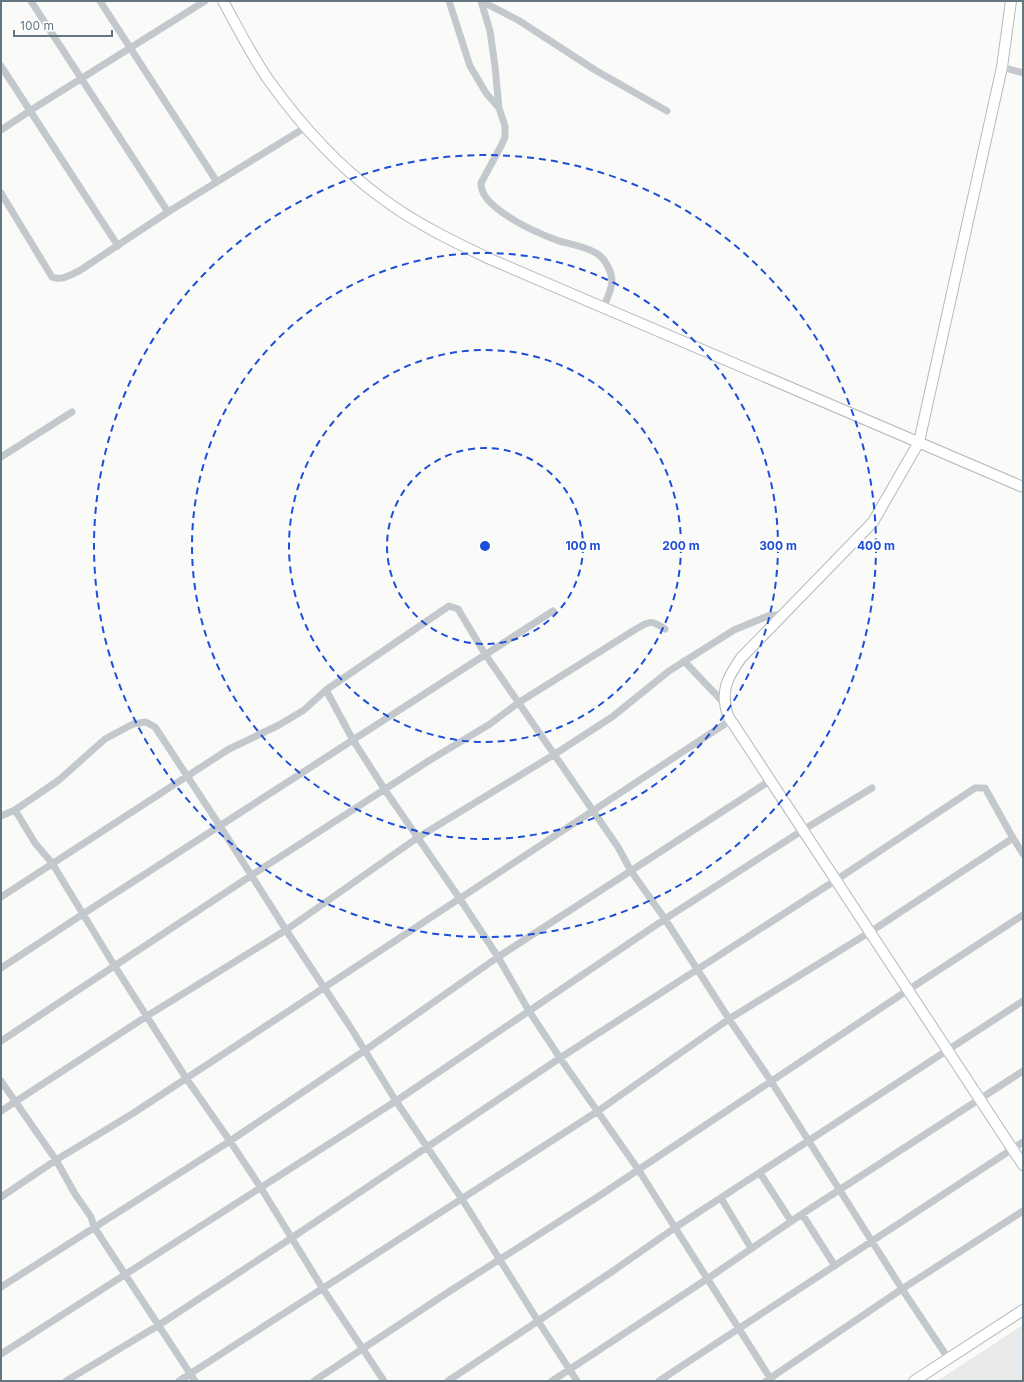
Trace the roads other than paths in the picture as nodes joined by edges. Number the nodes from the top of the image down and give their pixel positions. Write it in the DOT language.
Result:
graph roads {
  1 [pos="31,1"];
  2 [pos="100,1"];
  3 [pos="205,1"];
  4 [pos="223,1"];
  5 [pos="449,1"];
  6 [pos="481,1"];
  7 [pos="1012,1"];
  8 [pos="130,47"];
  9 [pos="1,66"];
  10 [pos="1002,67"];
  11 [pos="1023,73"];
  12 [pos="81,79"];
  13 [pos="499,108"];
  14 [pos="31,110"];
  15 [pos="667,111"];
  16 [pos="306,127"];
  17 [pos="1,130"];
  18 [pos="217,182"];
  19 [pos="1,194"];
  20 [pos="168,212"];
  21 [pos="118,246"];
  22 [pos="604,308"];
  23 [pos="72,412"];
  24 [pos="919,442"];
  25 [pos="1,457"];
  26 [pos="1023,487"];
  27 [pos="553,610"];
  28 [pos="783,614"];
  29 [pos="666,629"];
  30 [pos="485,654"];
  31 [pos="684,661"];
  32 [pos="326,690"];
  33 [pos="518,703"];
  34 [pos="724,703"];
  35 [pos="731,720"];
  36 [pos="353,740"];
  37 [pos="555,754"];
  38 [pos="187,776"];
  39 [pos="771,780"];
  40 [pos="872,788"];
  41 [pos="385,790"];
  42 [pos="15,810"];
  43 [pos="594,811"];
  44 [pos="1,816"];
  45 [pos="220,826"];
  46 [pos="803,830"];
  47 [pos="417,838"];
  48 [pos="1013,838"];
  49 [pos="1023,854"];
  50 [pos="52,863"];
  51 [pos="631,871"];
  52 [pos="252,875"];
  53 [pos="836,880"];
  54 [pos="1,897"];
  55 [pos="460,899"];
  56 [pos="83,914"];
  57 [pos="1023,915"];
  58 [pos="665,919"];
  59 [pos="286,930"];
  60 [pos="870,932"];
  61 [pos="498,957"];
  62 [pos="114,965"];
  63 [pos="1,968"];
  64 [pos="697,970"];
  65 [pos="324,988"];
  66 [pos="908,990"];
  67 [pos="1023,1001"];
  68 [pos="529,1011"];
  69 [pos="147,1016"];
  70 [pos="729,1019"];
  71 [pos="1,1041"];
  72 [pos="947,1050"];
  73 [pos="364,1051"];
  74 [pos="560,1058"];
  75 [pos="1023,1071"];
  76 [pos="186,1078"];
  77 [pos="1,1081"];
  78 [pos="771,1082"];
  79 [pos="979,1099"];
  80 [pos="396,1101"];
  81 [pos="16,1102"];
  82 [pos="1,1111"];
  83 [pos="598,1111"];
  84 [pos="230,1141"];
  85 [pos="808,1142"];
  86 [pos="1023,1142"];
  87 [pos="426,1147"];
  88 [pos="1012,1149"];
  89 [pos="56,1160"];
  90 [pos="1023,1165"];
  91 [pos="638,1169"];
  92 [pos="760,1173"];
  93 [pos="261,1188"];
  94 [pos="839,1191"];
  95 [pos="1,1197"];
  96 [pos="720,1198"];
  97 [pos="462,1199"];
  98 [pos="1023,1211"];
  99 [pos="802,1214"];
  100 [pos="791,1221"];
  101 [pos="94,1227"];
  102 [pos="676,1227"];
  103 [pos="292,1238"];
  104 [pos="872,1242"];
  105 [pos="751,1248"];
  106 [pos="500,1260"];
  107 [pos="835,1266"];
  108 [pos="124,1274"];
  109 [pos="707,1279"];
  110 [pos="1,1287"];
  111 [pos="323,1289"];
  112 [pos="902,1289"];
  113 [pos="1023,1310"];
  114 [pos="538,1321"];
  115 [pos="159,1325"];
  116 [pos="738,1328"];
  117 [pos="362,1349"];
  118 [pos="1,1354"];
  119 [pos="948,1358"];
  120 [pos="569,1370"];
  121 [pos="190,1374"];
  122 [pos="556,1380"];
  123 [pos="769,1380"];
  124 [pos="66,1381"];
  125 [pos="179,1381"];
  126 [pos="195,1381"];
  127 [pos="314,1381"];
  128 [pos="384,1381"];
  129 [pos="448,1381"];
  130 [pos="577,1381"];
  131 [pos="659,1381"];
  132 [pos="914,1381"];
  1 -- 12 [label="street"];
  2 -- 8 [label="street"];
  3 -- 8 [label="street"];
  4 -- 16 [label="street"];
  5 -- 13 [label="street"];
  6 -- 13 [label="street"];
  6 -- 15 [label="street"];
  7 -- 10 [label="street"];
  8 -- 12 [label="street"];
  8 -- 18 [label="street"];
  9 -- 14 [label="street"];
  10 -- 11 [label="street"];
  10 -- 24 [label="street"];
  12 -- 14 [label="street"];
  12 -- 20 [label="street"];
  13 -- 22 [label="street"];
  14 -- 17 [label="street"];
  14 -- 21 [label="street"];
  16 -- 18 [label="street"];
  16 -- 22 [label="street"];
  18 -- 20 [label="street"];
  19 -- 21 [label="street"];
  20 -- 21 [label="street"];
  22 -- 24 [label="street"];
  23 -- 25 [label="street"];
  24 -- 26 [label="street"];
  24 -- 28 [label="street"];
  27 -- 30 [label="street"];
  28 -- 31 [label="street"];
  28 -- 34 [label="street"];
  29 -- 33 [label="street"];
  30 -- 32 [label="street"];
  30 -- 33 [label="street"];
  30 -- 36 [label="street"];
  31 -- 34 [label="street"];
  31 -- 37 [label="street"];
  32 -- 36 [label="street"];
  32 -- 38 [label="street"];
  33 -- 37 [label="street"];
  33 -- 41 [label="street"];
  34 -- 35 [label="street"];
  35 -- 39 [label="street"];
  35 -- 43 [label="street"];
  36 -- 41 [label="street"];
  36 -- 45 [label="street"];
  37 -- 43 [label="street"];
  37 -- 47 [label="street"];
  38 -- 42 [label="street"];
  38 -- 45 [label="street"];
  38 -- 50 [label="street"];
  39 -- 46 [label="street"];
  39 -- 51 [label="street"];
  40 -- 46 [label="street"];
  41 -- 47 [label="street"];
  41 -- 52 [label="street"];
  42 -- 44 [label="street"];
  42 -- 50 [label="street"];
  43 -- 51 [label="street"];
  43 -- 55 [label="street"];
  45 -- 52 [label="street"];
  45 -- 56 [label="street"];
  46 -- 53 [label="street"];
  46 -- 58 [label="street"];
  47 -- 55 [label="street"];
  47 -- 59 [label="street"];
  48 -- 49 [label="street"];
  48 -- 53 [label="street"];
  48 -- 60 [label="street"];
  50 -- 54 [label="street"];
  50 -- 56 [label="street"];
  51 -- 58 [label="street"];
  51 -- 61 [label="street"];
  52 -- 59 [label="street"];
  52 -- 62 [label="street"];
  53 -- 60 [label="street"];
  53 -- 64 [label="street"];
  55 -- 61 [label="street"];
  55 -- 65 [label="street"];
  56 -- 62 [label="street"];
  56 -- 63 [label="street"];
  57 -- 66 [label="street"];
  58 -- 64 [label="street"];
  58 -- 68 [label="street"];
  59 -- 65 [label="street"];
  59 -- 69 [label="street"];
  60 -- 66 [label="street"];
  60 -- 70 [label="street"];
  61 -- 68 [label="street"];
  61 -- 73 [label="street"];
  62 -- 69 [label="street"];
  62 -- 71 [label="street"];
  64 -- 70 [label="street"];
  64 -- 74 [label="street"];
  65 -- 73 [label="street"];
  65 -- 76 [label="street"];
  66 -- 72 [label="street"];
  66 -- 78 [label="street"];
  67 -- 72 [label="street"];
  68 -- 74 [label="street"];
  68 -- 80 [label="street"];
  69 -- 76 [label="street"];
  69 -- 81 [label="street"];
  70 -- 78 [label="street"];
  70 -- 83 [label="street"];
  72 -- 79 [label="street"];
  72 -- 85 [label="street"];
  73 -- 80 [label="street"];
  73 -- 84 [label="street"];
  74 -- 83 [label="street"];
  74 -- 87 [label="street"];
  75 -- 79 [label="street"];
  76 -- 84 [label="street"];
  76 -- 89 [label="street"];
  77 -- 81 [label="street"];
  78 -- 85 [label="street"];
  78 -- 91 [label="street"];
  79 -- 88 [label="street"];
  79 -- 94 [label="street"];
  80 -- 87 [label="street"];
  80 -- 93 [label="street"];
  81 -- 82 [label="street"];
  81 -- 89 [label="street"];
  83 -- 91 [label="street"];
  83 -- 97 [label="street"];
  84 -- 93 [label="street"];
  84 -- 101 [label="street"];
  85 -- 92 [label="street"];
  85 -- 94 [label="street"];
  86 -- 88 [label="street"];
  87 -- 97 [label="street"];
  87 -- 103 [label="street"];
  88 -- 90 [label="street"];
  88 -- 104 [label="street"];
  89 -- 95 [label="street"];
  89 -- 101 [label="street"];
  91 -- 102 [label="street"];
  91 -- 106 [label="street"];
  92 -- 96 [label="street"];
  92 -- 100 [label="street"];
  93 -- 103 [label="street"];
  93 -- 108 [label="street"];
  94 -- 99 [label="street"];
  94 -- 104 [label="street"];
  96 -- 102 [label="street"];
  96 -- 105 [label="street"];
  97 -- 106 [label="street"];
  97 -- 111 [label="street"];
  98 -- 112 [label="street"];
  99 -- 100 [label="street"];
  99 -- 107 [label="street"];
  100 -- 105 [label="street"];
  101 -- 108 [label="street"];
  101 -- 110 [label="street"];
  102 -- 109 [label="street"];
  102 -- 114 [label="street"];
  103 -- 111 [label="street"];
  103 -- 115 [label="street"];
  104 -- 107 [label="street"];
  104 -- 112 [label="street"];
  105 -- 109 [label="street"];
  106 -- 114 [label="street"];
  106 -- 117 [label="street"];
  107 -- 116 [label="street"];
  108 -- 115 [label="street"];
  108 -- 118 [label="street"];
  109 -- 116 [label="street"];
  109 -- 120 [label="street"];
  111 -- 117 [label="street"];
  111 -- 121 [label="street"];
  112 -- 119 [label="street"];
  112 -- 123 [label="street"];
  113 -- 119 [label="street"];
  114 -- 120 [label="street"];
  114 -- 129 [label="street"];
  115 -- 121 [label="street"];
  115 -- 124 [label="street"];
  116 -- 123 [label="street"];
  116 -- 131 [label="street"];
  117 -- 127 [label="street"];
  117 -- 128 [label="street"];
  119 -- 132 [label="street"];
  120 -- 122 [label="street"];
  120 -- 130 [label="street"];
  121 -- 125 [label="street"];
  121 -- 126 [label="street"];
}
